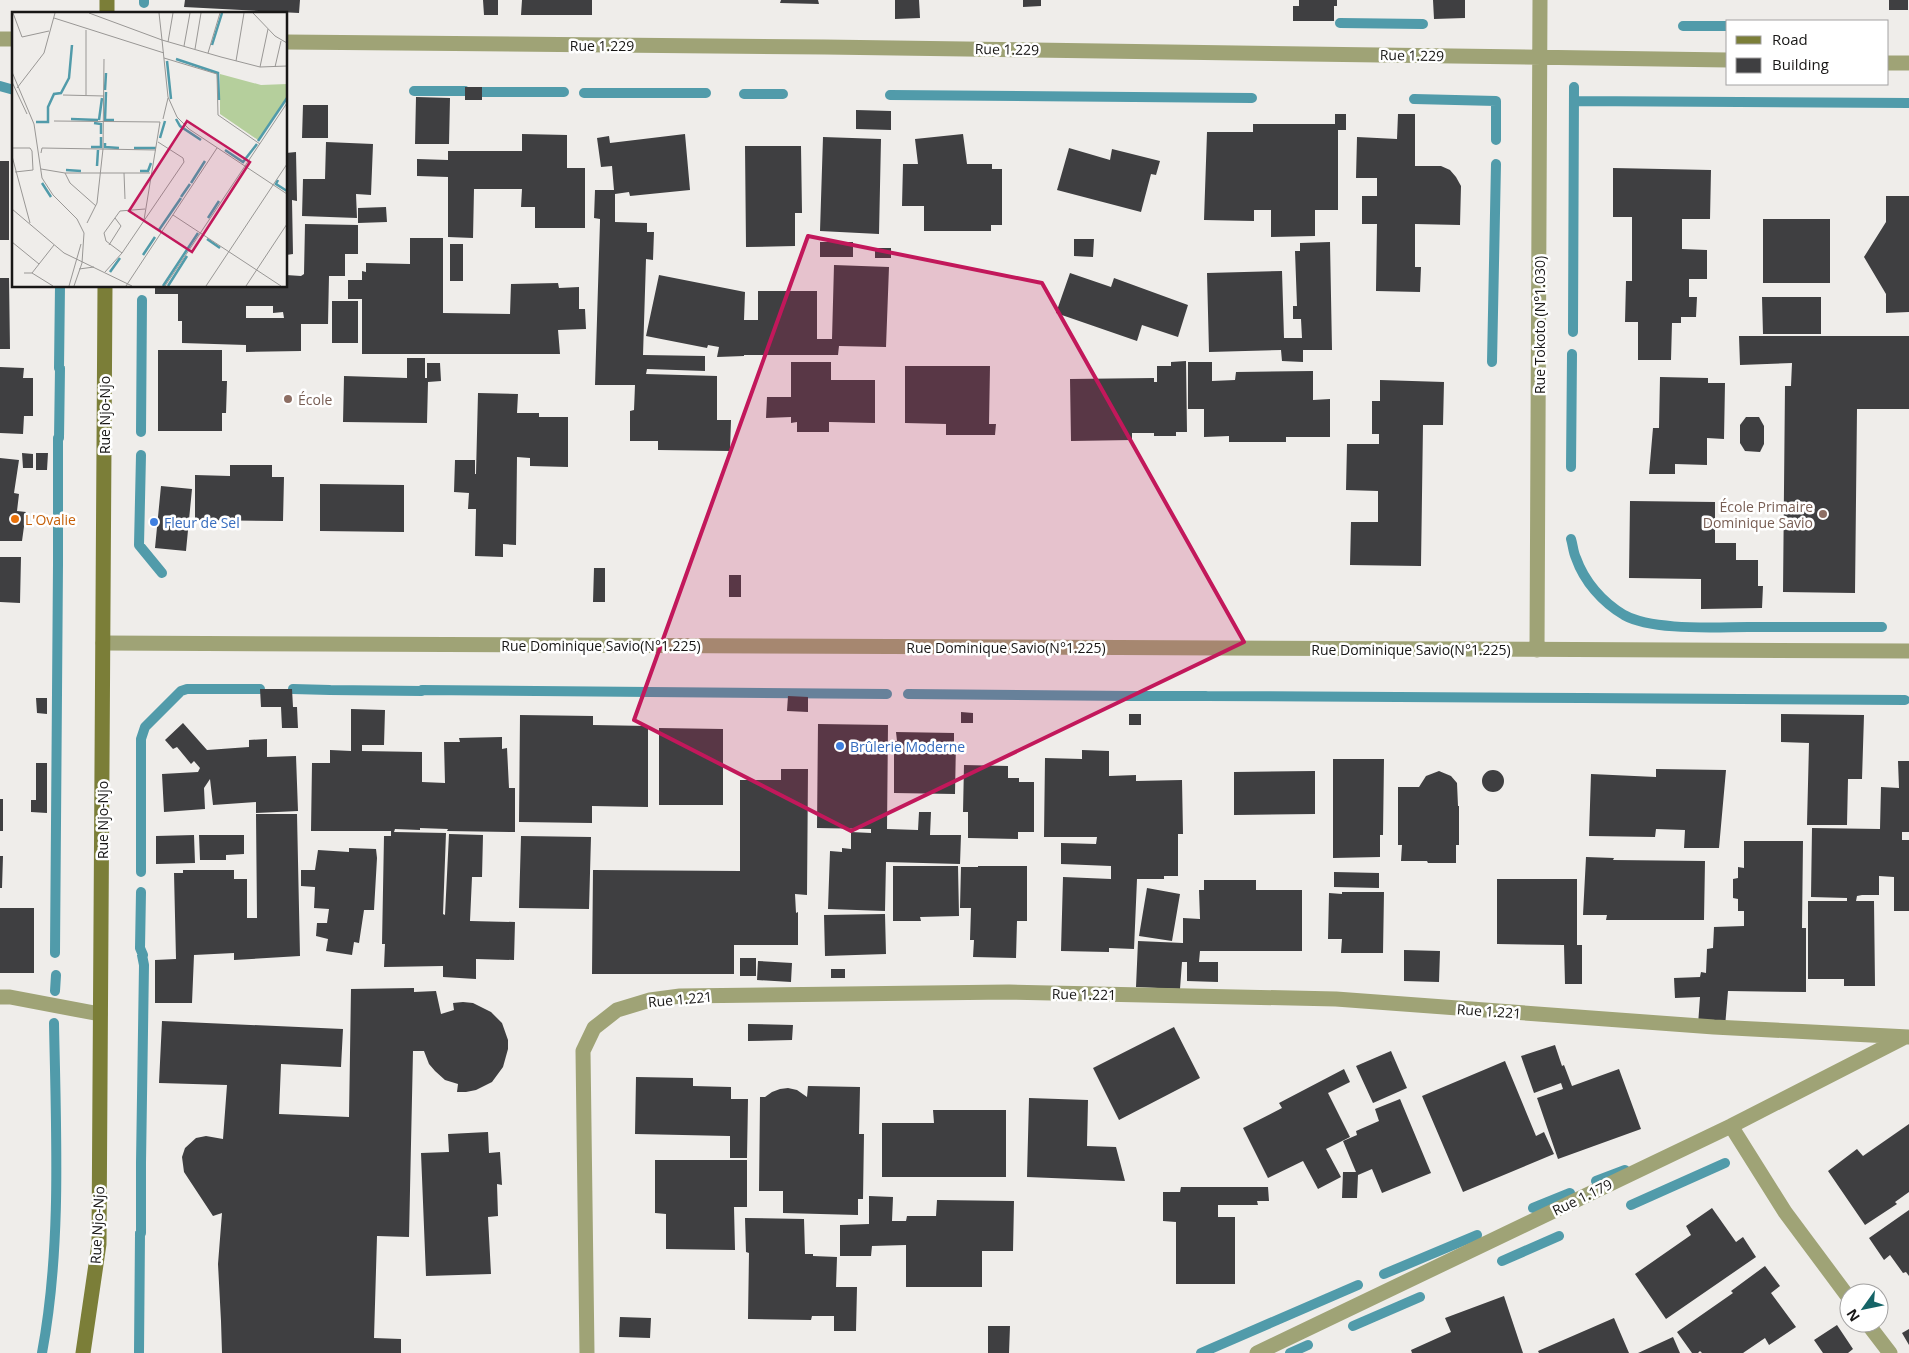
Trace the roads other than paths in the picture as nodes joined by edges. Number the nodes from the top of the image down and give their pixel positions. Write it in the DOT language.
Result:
graph roads {
  1 [pos="1540,0"];
  2 [pos="288,42"];
  3 [pos="1540,57"];
  4 [pos="1726,60"];
  5 [pos="1889,63"];
  6 [pos="1909,63"];
  7 [pos="105,288"];
  8 [pos="103,643"];
  9 [pos="1537,650"];
  10 [pos="1909,651"];
  11 [pos="0,997"];
  12 [pos="100,1014"];
  13 [pos="1907,1037"];
  14 [pos="1731,1126"];
  15 [pos="1839,1285"];
  16 [pos="1875,1333"];
  17 [pos="84,1353"];
  18 [pos="587,1353"];
  19 [pos="1257,1353"];
  20 [pos="1890,1353"];
  1 -- 3 [label="street, Rue Tokoto (N°1.030)"];
  2 -- 3 [label="street, Rue 1.229"];
  3 -- 4 [label="street, Rue 1.229"];
  3 -- 9 [label="street, Rue Tokoto (N°1.030)"];
  5 -- 6 [label="street"];
  7 -- 8 [label="main road, Rue Njo-Njo"];
  8 -- 9 [label="street, Rue Dominique Savio(N°1.225)"];
  8 -- 12 [label="main road, Rue Njo-Njo"];
  9 -- 10 [label="street, Rue Dominique Savio(N°1.225)"];
  11 -- 12 [label="street"];
  12 -- 17 [label="main road, Rue Njo-Njo"];
  13 -- 14 [label="street, Rue 1.179"];
  13 -- 18 [label="street, Rue 1.221"];
  14 -- 15 [label="street"];
  14 -- 19 [label="street, Rue 1.179"];
  16 -- 20 [label="street"];
}
